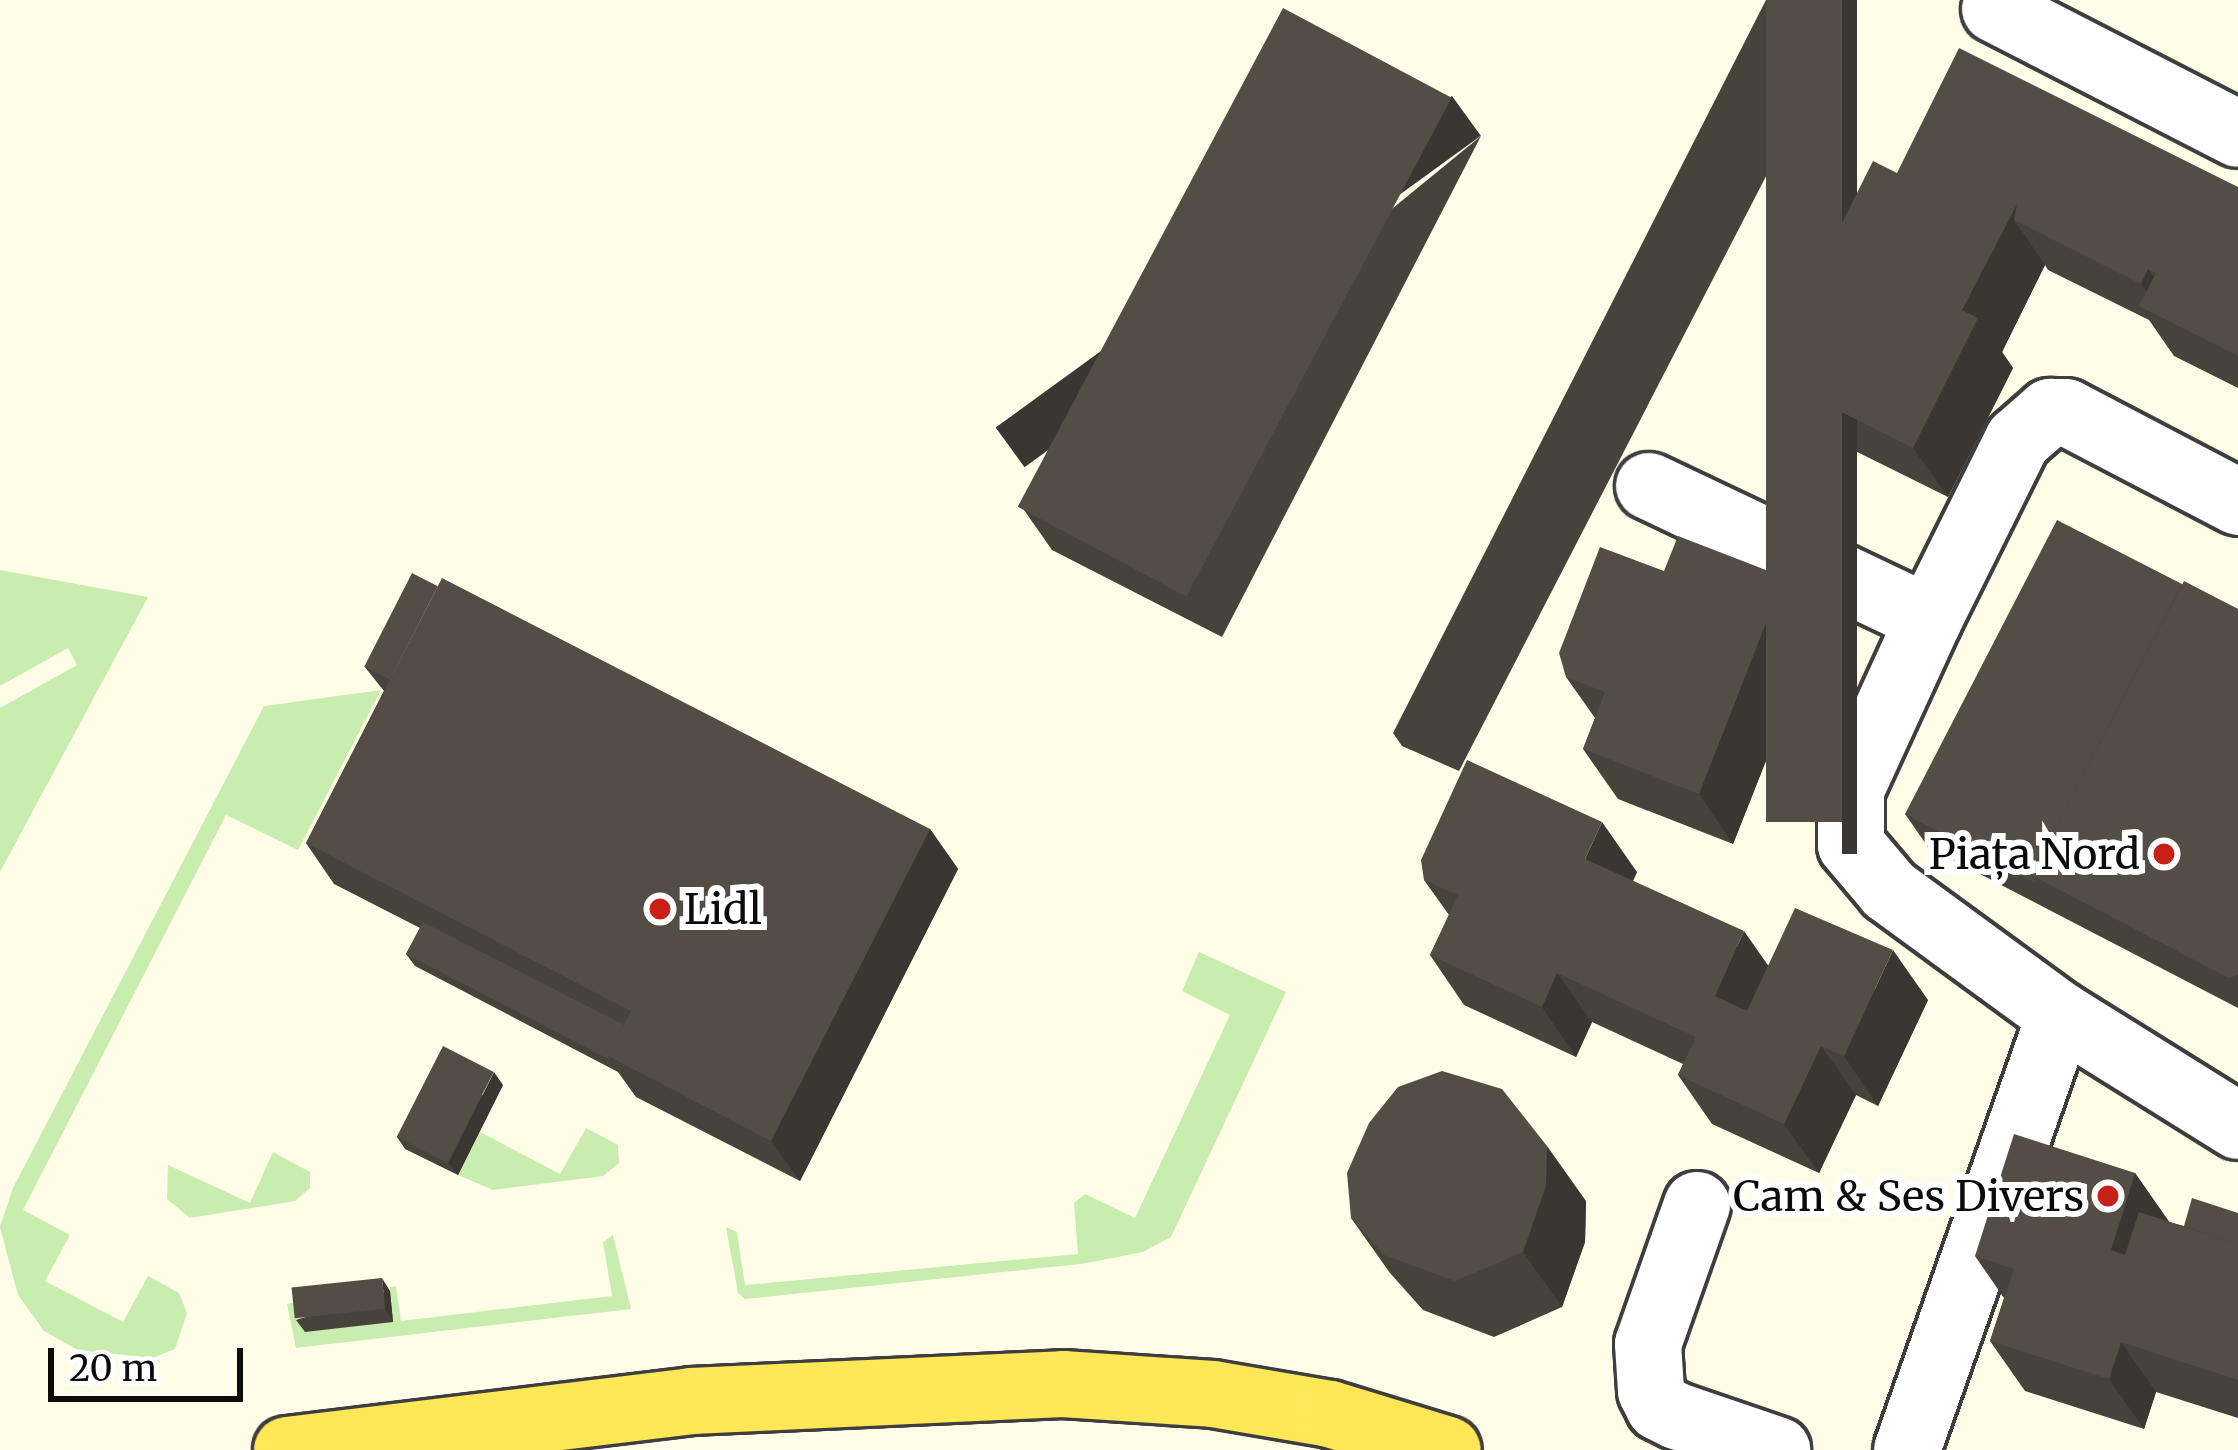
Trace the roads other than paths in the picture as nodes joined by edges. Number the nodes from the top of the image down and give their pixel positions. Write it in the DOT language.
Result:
graph roads {
  1 [pos="1995,9"];
  2 [pos="2238,134"];
  3 [pos="1649,486"];
  4 [pos="2238,502"];
  5 [pos="1929,619"];
  6 [pos="2060,1016"];
  7 [pos="2238,1126"];
  8 [pos="1697,1205"];
  9 [pos="286,1450"];
  10 [pos="1448,1450"];
  11 [pos="1777,1450"];
  12 [pos="1906,1450"];
  1 -- 2 [label="street"];
  3 -- 5 [label="street"];
  4 -- 5 [label="street"];
  5 -- 6 [label="street"];
  6 -- 7 [label="street"];
  6 -- 12 [label="street"];
  8 -- 11 [label="street"];
  9 -- 10 [label="main road"];
}
